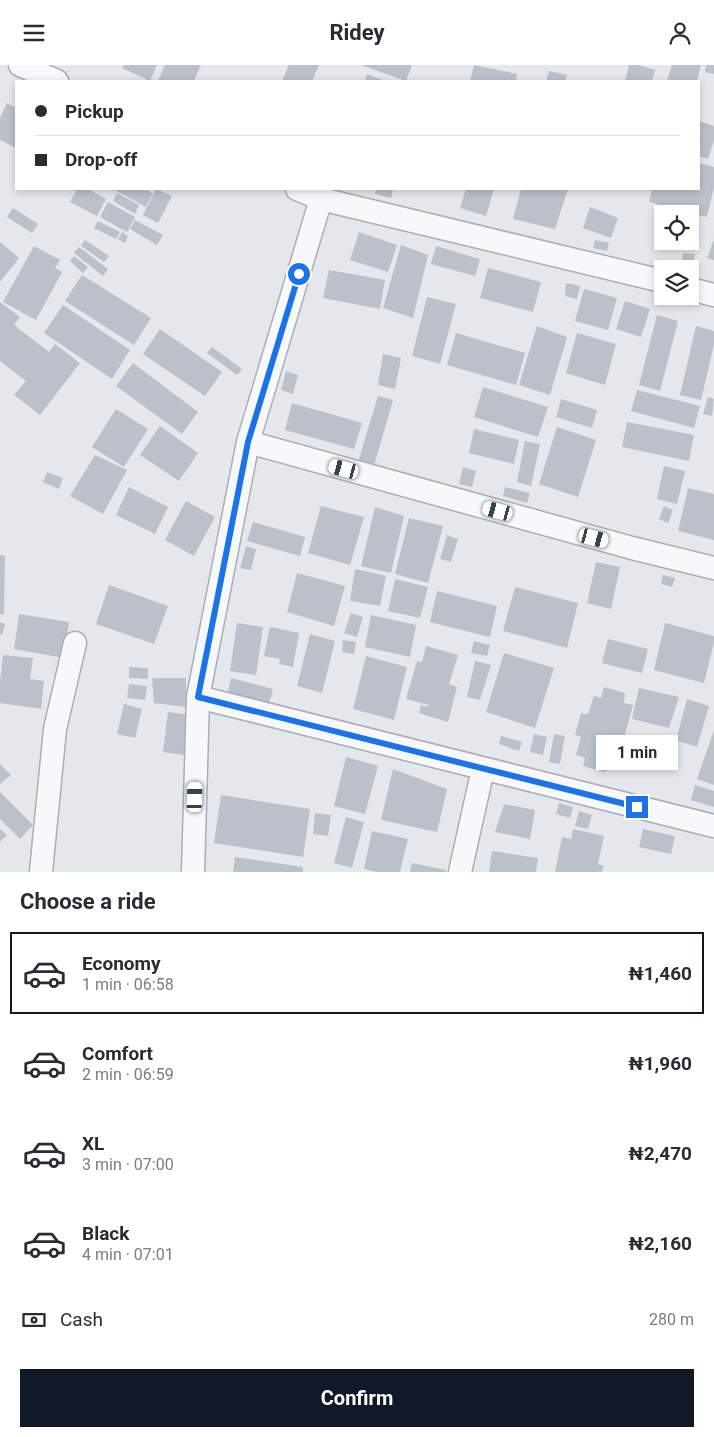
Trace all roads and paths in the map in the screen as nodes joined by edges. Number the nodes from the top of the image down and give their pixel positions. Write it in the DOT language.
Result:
graph roads {
  1 [pos="20,65"];
  2 [pos="55,80"];
  3 [pos="299,190"];
  4 [pos="321,199"];
  5 [pos="654,279"];
  6 [pos="699,291"];
  7 [pos="714,295"];
  8 [pos="248,442"];
  9 [pos="714,568"];
  10 [pos="75,643"];
  11 [pos="198,697"];
  12 [pos="483,769"];
  13 [pos="714,826"];
  14 [pos="41,872"];
  15 [pos="193,872"];
  16 [pos="460,872"];
  1 -- 2 [label="street"];
  3 -- 4 [label="street"];
  4 -- 5 [label="street"];
  4 -- 8 [label="street"];
  6 -- 7 [label="street"];
  8 -- 9 [label="street"];
  8 -- 11 [label="street"];
  10 -- 14 [label="street"];
  11 -- 12 [label="street"];
  11 -- 15 [label="street"];
  12 -- 13 [label="street"];
  12 -- 16 [label="street"];
}
